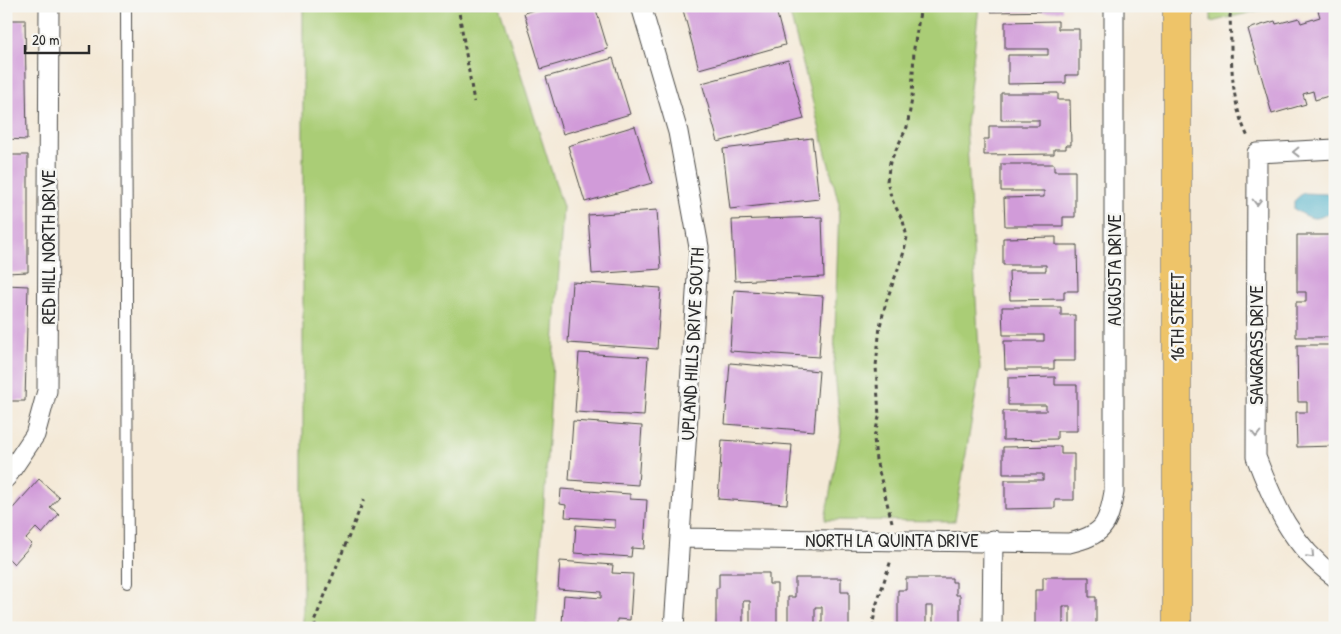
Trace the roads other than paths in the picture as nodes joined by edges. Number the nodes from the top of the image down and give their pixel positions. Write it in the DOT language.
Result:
graph roads {
  1 [pos="49,6"];
  2 [pos="126,6"];
  3 [pos="641,6"];
  4 [pos="1114,6"];
  5 [pos="1177,6"];
  6 [pos="1335,149"];
  7 [pos="6,478"];
  8 [pos="1100,531"];
  9 [pos="681,538"];
  10 [pos="993,540"];
  11 [pos="1335,577"];
  12 [pos="128,583"];
  13 [pos="674,628"];
  14 [pos="992,628"];
  15 [pos="1177,628"];
  1 -- 7 [label="street, RED HILL NORTH DRIVE"];
  2 -- 12 [label="lane"];
  3 -- 9 [label="street, UPLAND HILLS DRIVE SOUTH"];
  4 -- 8 [label="street, AUGUSTA DRIVE"];
  5 -- 15 [label="main road, 16TH STREET"];
  6 -- 11 [label="street, SAWGRASS DRIVE, one-way"];
  8 -- 10 [label="street, NORTH LA QUINTA DRIVE"];
  9 -- 10 [label="street, NORTH LA QUINTA DRIVE"];
  9 -- 13 [label="street, UPLAND HILLS DRIVE SOUTH"];
  10 -- 14 [label="street"];
}
